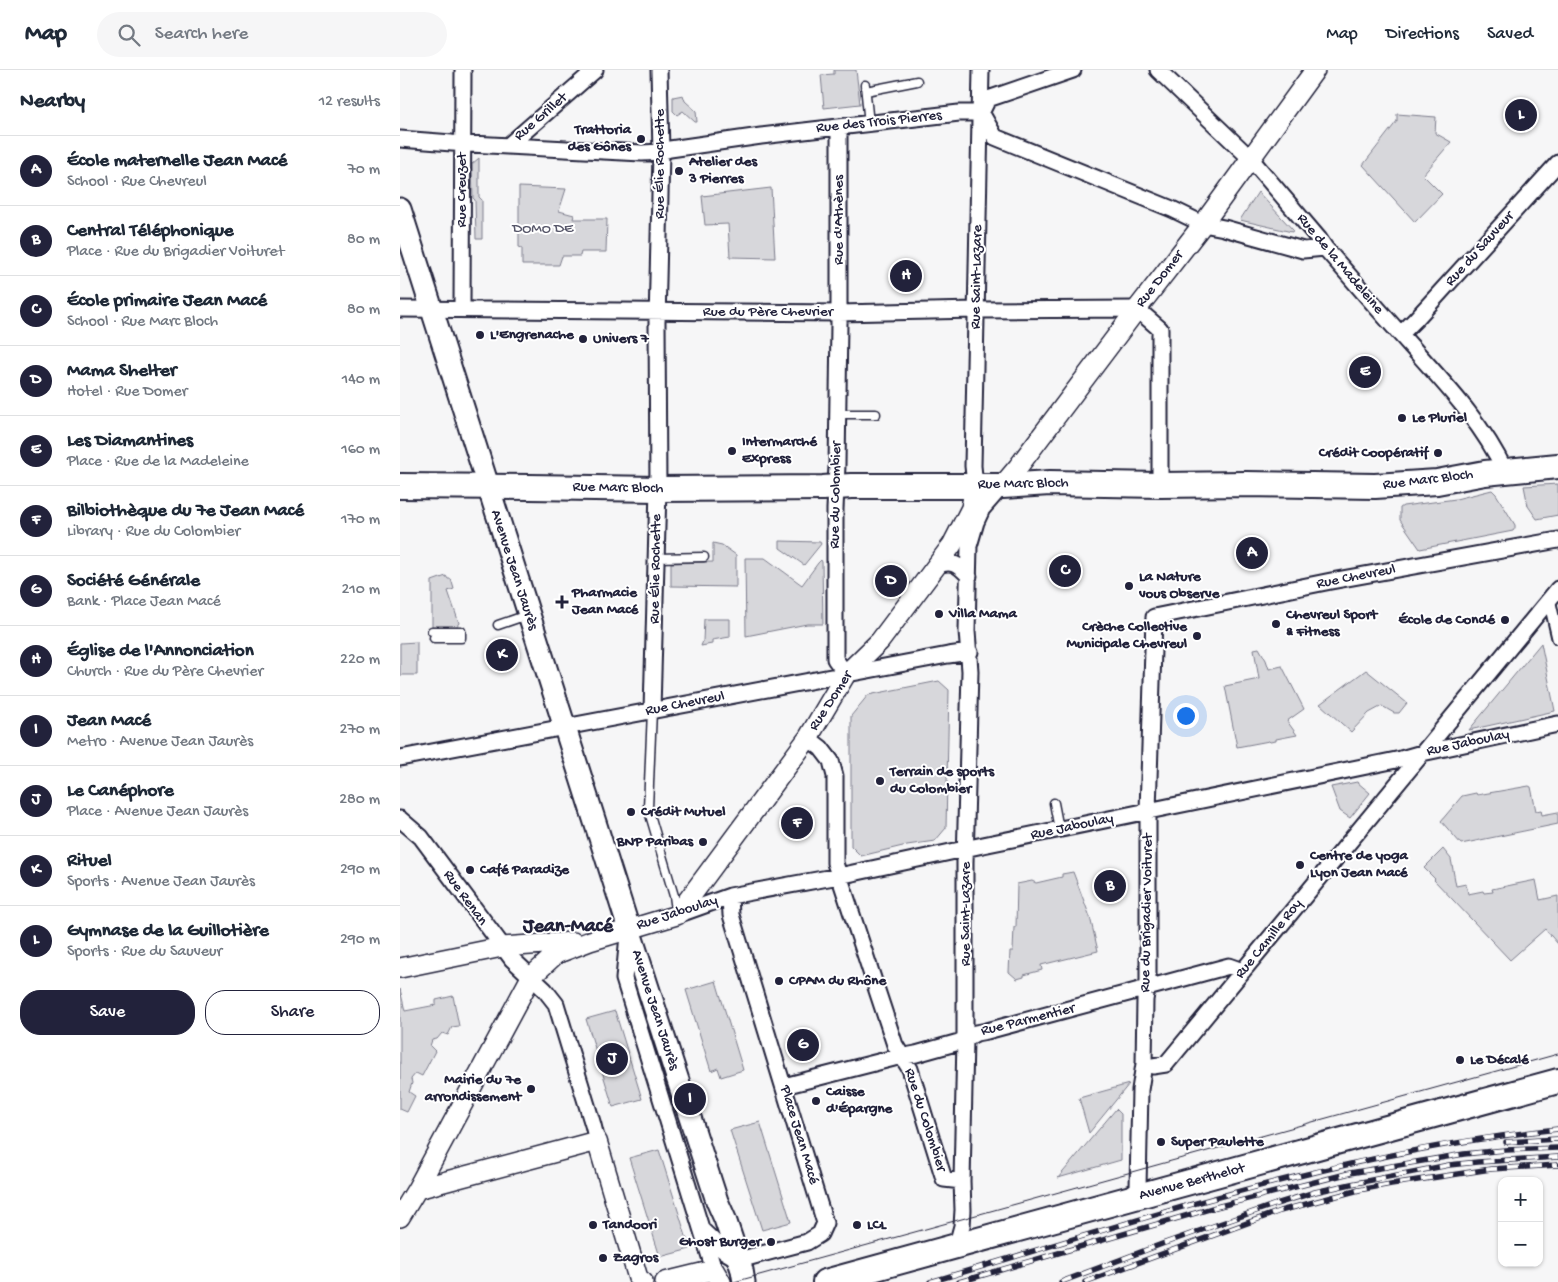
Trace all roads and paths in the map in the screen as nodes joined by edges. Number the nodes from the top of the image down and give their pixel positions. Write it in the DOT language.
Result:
graph roads {
  1 [pos="463,70"];
  2 [pos="595,70"];
  3 [pos="659,70"];
  4 [pos="981,70"];
  5 [pos="1073,70"];
  6 [pos="1158,70"];
  7 [pos="1315,70"];
  8 [pos="917,81"];
  9 [pos="981,113"];
  10 [pos="869,124"];
  11 [pos="839,127"];
  12 [pos="400,139"];
  13 [pos="463,144"];
  14 [pos="509,145"];
  15 [pos="661,152"];
  16 [pos="1250,158"];
  17 [pos="1558,163"];
  18 [pos="400,209"];
  19 [pos="1203,224"];
  20 [pos="1325,248"];
  21 [pos="462,309"];
  22 [pos="1137,309"];
  23 [pos="400,310"];
  24 [pos="432,310"];
  25 [pos="976,310"];
  26 [pos="658,312"];
  27 [pos="839,313"];
  28 [pos="1400,334"];
  29 [pos="838,414"];
  30 [pos="876,414"];
  31 [pos="1558,466"];
  32 [pos="1505,471"];
  33 [pos="975,485"];
  34 [pos="1160,485"];
  35 [pos="400,486"];
  36 [pos="487,486"];
  37 [pos="1002,486"];
  38 [pos="836,487"];
  39 [pos="658,490"];
  40 [pos="1558,540"];
  41 [pos="704,557"];
  42 [pos="656,558"];
  43 [pos="937,565"];
  44 [pos="969,576"];
  45 [pos="1554,594"];
  46 [pos="529,615"];
  47 [pos="1154,617"];
  48 [pos="498,625"];
  49 [pos="433,635"];
  50 [pos="465,637"];
  51 [pos="1558,638"];
  52 [pos="970,652"];
  53 [pos="846,674"];
  54 [pos="652,710"];
  55 [pos="1558,724"];
  56 [pos="565,727"];
  57 [pos="808,738"];
  58 [pos="1422,753"];
  59 [pos="400,758"];
  60 [pos="1054,803"];
  61 [pos="1148,811"];
  62 [pos="400,819"];
  63 [pos="1059,829"];
  64 [pos="966,849"];
  65 [pos="839,876"];
  66 [pos="730,896"];
  67 [pos="677,915"];
  68 [pos="629,930"];
  69 [pos="590,941"];
  70 [pos="502,947"];
  71 [pos="400,968"];
  72 [pos="1243,971"];
  73 [pos="530,977"];
  74 [pos="1147,988"];
  75 [pos="965,1039"];
  76 [pos="902,1056"];
  77 [pos="1144,1064"];
  78 [pos="1558,1081"];
  79 [pos="784,1086"];
  80 [pos="596,1141"];
  81 [pos="962,1181"];
  82 [pos="408,1192"];
  83 [pos="1122,1201"];
  84 [pos="400,1217"];
  85 [pos="702,1230"];
  86 [pos="951,1248"];
  87 [pos="739,1260"];
  88 [pos="717,1276"];
  89 [pos="643,1282"];
  90 [pos="665,1282"];
  91 [pos="744,1282"];
  92 [pos="825,1282"];
  1 -- 13 [label="street, Rue Creuzet"];
  2 -- 14 [label="street, Rue Grillet"];
  3 -- 15 [label="street, Rue Élie Rochette"];
  4 -- 9 [label="street, Rue Saint-Lazare"];
  5 -- 9 [label="street"];
  6 -- 16 [label="street, Rue de la Madeleine"];
  7 -- 16 [label="street, Rue Domer"];
  8 -- 10 [label="lane"];
  9 -- 10 [label="street, Rue des Trois Pierres"];
  9 -- 19 [label="street"];
  9 -- 25 [label="street, Rue Saint-Lazare"];
  10 -- 11 [label="street, Rue des Trois Pierres"];
  11 -- 15 [label="street, Rue des Trois Pierres"];
  11 -- 27 [label="street, Rue d'Athènes"];
  12 -- 13 [label="street, Rue des Trois Pierres"];
  13 -- 14 [label="street, Rue des Trois Pierres"];
  13 -- 21 [label="street, Rue Creuzet"];
  14 -- 15 [label="street, Rue des Trois Pierres"];
  15 -- 26 [label="street, Rue Élie Rochette"];
  16 -- 19 [label="street, Rue Domer"];
  16 -- 20 [label="street, Rue de la Madeleine"];
  17 -- 28 [label="street, Rue du Sauveur"];
  18 -- 24 [label="main road, Avenue Jean Jaurès"];
  19 -- 20 [label="street"];
  19 -- 22 [label="street, Rue Domer"];
  20 -- 28 [label="street, Rue de la Madeleine"];
  21 -- 24 [label="street, Rue du Père Chevrier"];
  21 -- 26 [label="street, Rue du Père Chevrier"];
  22 -- 25 [label="street, Rue du Père Chevrier"];
  22 -- 34 [label="street"];
  22 -- 37 [label="street, Rue Domer"];
  23 -- 24 [label="street, Rue du Père Chevrier"];
  24 -- 36 [label="main road, Avenue Jean Jaurès"];
  25 -- 27 [label="street, Rue du Père Chevrier"];
  25 -- 33 [label="street, Rue Saint-Lazare"];
  26 -- 27 [label="street, Rue du Père Chevrier"];
  26 -- 39 [label="street, Rue Élie Rochette"];
  27 -- 29 [label="street, Rue du Colombier"];
  28 -- 32 [label="street, Rue de la Madeleine"];
  29 -- 30 [label="lane"];
  29 -- 38 [label="street, Rue du Colombier"];
  31 -- 32 [label="main road, Rue Marc Bloch"];
  32 -- 34 [label="main road, Rue Marc Bloch"];
  33 -- 37 [label="main road, Rue Marc Bloch"];
  33 -- 38 [label="main road, Rue Marc Bloch"];
  33 -- 43 [label="street, Rue Domer"];
  34 -- 37 [label="main road, Rue Marc Bloch"];
  35 -- 36 [label="main road, Rue Marc Bloch"];
  36 -- 39 [label="main road, Rue Marc Bloch"];
  36 -- 46 [label="main road, Avenue Jean Jaurès"];
  37 -- 44 [label="street, Rue Saint-Lazare"];
  38 -- 39 [label="main road, Rue Marc Bloch"];
  38 -- 53 [label="street, Rue du Colombier"];
  39 -- 42 [label="street, Rue Élie Rochette"];
  40 -- 47 [label="street, Rue Chevreul"];
  41 -- 42 [label="lane"];
  42 -- 54 [label="street, Rue Élie Rochette"];
  43 -- 44 [label="street"];
  43 -- 53 [label="street, Rue Domer"];
  44 -- 52 [label="street, Rue Saint-Lazare"];
  45 -- 51 [label="street"];
  45 -- 58 [label="street, Rue Camille Roy"];
  46 -- 48 [label="lane"];
  46 -- 56 [label="main road, Avenue Jean Jaurès"];
  47 -- 61 [label="street, Rue du Brigadier Voituret"];
  49 -- 50 [label="lane"];
  52 -- 53 [label="street, Rue Chevreul"];
  52 -- 64 [label="street, Rue Saint-Lazare"];
  53 -- 54 [label="street, Rue Chevreul"];
  53 -- 57 [label="street, Rue Domer"];
  54 -- 56 [label="street, Rue Chevreul"];
  54 -- 67 [label="lane, Rue Élie Rochette"];
  55 -- 58 [label="street, Rue Jaboulay"];
  56 -- 59 [label="street, Rue Chevreul"];
  56 -- 68 [label="main road, Avenue Jean Jaurès"];
  57 -- 65 [label="street, Rue du Colombier"];
  57 -- 67 [label="street, Rue Domer"];
  58 -- 61 [label="street, Rue Jaboulay"];
  58 -- 72 [label="street, Rue Camille Roy"];
  60 -- 63 [label="lane"];
  61 -- 63 [label="street, Rue Jaboulay"];
  61 -- 74 [label="street, Rue du Brigadier Voituret"];
  62 -- 70 [label="street, Rue Renan"];
  63 -- 64 [label="street, Rue Jaboulay"];
  64 -- 65 [label="street, Rue Jaboulay"];
  64 -- 75 [label="street, Rue Saint-Lazare"];
  65 -- 66 [label="street, Rue Jaboulay"];
  65 -- 76 [label="street, Rue du Colombier"];
  66 -- 67 [label="street, Rue Jaboulay"];
  66 -- 79 [label="street, Place Jean Macé"];
  67 -- 68 [label="street, Rue Jaboulay"];
  68 -- 69 [label="street, Rue Jaboulay"];
  68 -- 85 [label="street, Avenue Jean Jaurès"];
  68 -- 87 [label="main road, Avenue Jean Jaurès"];
  69 -- 70 [label="street, Rue Jaboulay"];
  69 -- 73 [label="street, Rue Jaboulay"];
  70 -- 71 [label="street, Rue Jaboulay"];
  70 -- 73 [label="street, Rue Renan"];
  72 -- 74 [label="street, Rue Parmentier"];
  72 -- 77 [label="street, Rue Camille Roy"];
  73 -- 80 [label="street"];
  73 -- 82 [label="street"];
  74 -- 75 [label="street, Rue Parmentier"];
  74 -- 77 [label="street, Rue du Brigadier Voituret"];
  75 -- 76 [label="street, Rue Parmentier"];
  75 -- 81 [label="street, Rue Saint-Lazare"];
  76 -- 79 [label="street, Rue Parmentier"];
  76 -- 81 [label="street, Rue du Colombier"];
  77 -- 83 [label="street, Rue du Brigadier Voituret"];
  78 -- 83 [label="main road, Avenue Berthelot"];
  79 -- 87 [label="street, Place Jean Macé"];
  80 -- 82 [label="street"];
  80 -- 89 [label="street"];
  81 -- 86 [label="street, Rue Saint-Lazare"];
  82 -- 84 [label="street"];
  83 -- 86 [label="main road, Avenue Berthelot"];
  85 -- 87 [label="street, Avenue Jean Jaurès"];
  85 -- 88 [label="street, Avenue Jean Jaurès"];
  86 -- 92 [label="main road, Avenue Berthelot"];
  87 -- 91 [label="main road, Avenue Jean Jaurès"];
  88 -- 90 [label="street"];
}
